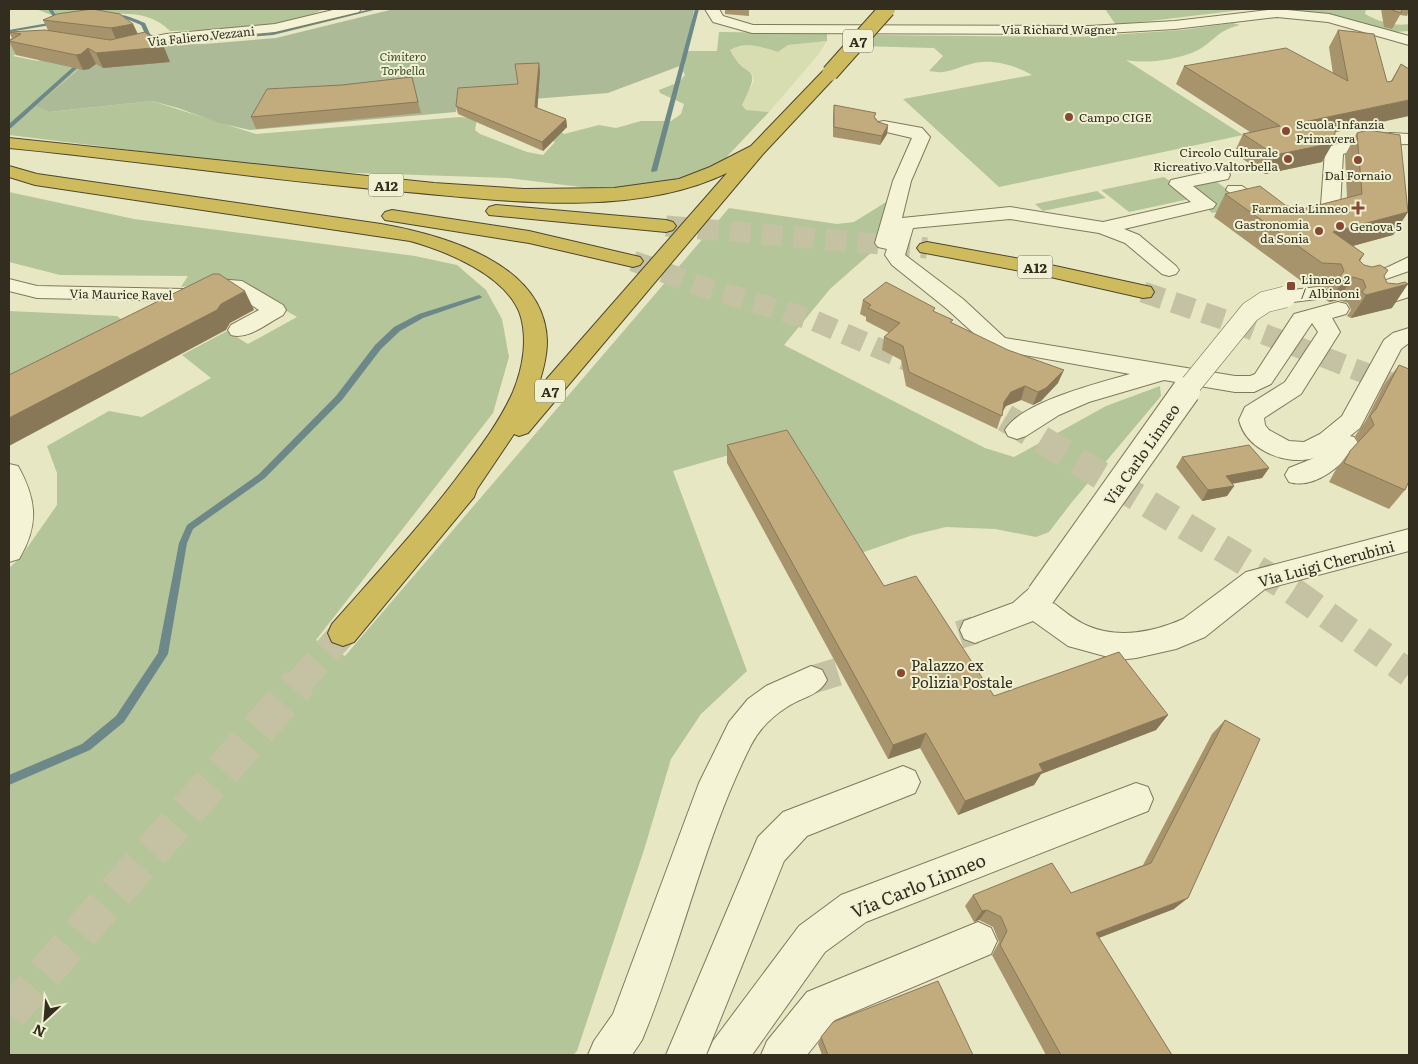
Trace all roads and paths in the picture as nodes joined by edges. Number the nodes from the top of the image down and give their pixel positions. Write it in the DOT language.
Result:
graph roads {
  1 [pos="354,9"];
  2 [pos="712,9"];
  3 [pos="886,9"];
  4 [pos="1235,32"];
  5 [pos="1368,33"];
  6 [pos="1406,42"];
  7 [pos="104,48"];
  8 [pos="884,126"];
  9 [pos="1409,140"];
  10 [pos="9,143"];
  11 [pos="9,147"];
  12 [pos="757,150"];
  13 [pos="9,163"];
  14 [pos="9,171"];
  15 [pos="1221,175"];
  16 [pos="1234,190"];
  17 [pos="666,226"];
  18 [pos="1103,228"];
  19 [pos="927,248"];
  20 [pos="896,254"];
  21 [pos="633,262"];
  22 [pos="1409,263"];
  23 [pos="1169,270"];
  24 [pos="1357,283"];
  25 [pos="9,285"];
  26 [pos="1409,290"];
  27 [pos="1143,292"];
  28 [pos="1381,300"];
  29 [pos="1324,306"];
  30 [pos="239,330"];
  31 [pos="1409,335"];
  32 [pos="1164,372"];
  33 [pos="1351,422"];
  34 [pos="1017,430"];
  35 [pos="9,473"];
  36 [pos="1298,475"];
  37 [pos="453,504"];
  38 [pos="1409,540"];
  39 [pos="9,551"];
  40 [pos="1037,600"];
  41 [pos="975,630"];
  42 [pos="342,633"];
  43 [pos="810,680"];
  44 [pos="903,782"];
  45 [pos="1136,799"];
  46 [pos="978,940"];
  47 [pos="608,1055"];
  48 [pos="686,1055"];
  49 [pos="727,1055"];
  50 [pos="781,1055"];
  1 -- 7 [label="street, Via Faliero Vezzani"];
  2 -- 5 [label="street, Via Richard Wagner"];
  3 -- 12 [label="highway, A7, bridge"];
  4 -- 5 [label="street"];
  5 -- 6 [label="street"];
  8 -- 20 [label="street"];
  9 -- 16 [label="street"];
  10 -- 12 [label="highway, A12"];
  11 -- 17 [label="highway, A12"];
  12 -- 37 [label="highway, A7"];
  13 -- 21 [label="highway, A12"];
  14 -- 37 [label="highway"];
  15 -- 18 [label="street"];
  18 -- 20 [label="street"];
  18 -- 23 [label="street"];
  19 -- 27 [label="highway, A12"];
  20 -- 32 [label="street"];
  22 -- 24 [label="street"];
  25 -- 30 [label="street, Via Maurice Ravel"];
  26 -- 28 [label="street"];
  29 -- 32 [label="street"];
  29 -- 33 [label="street"];
  29 -- 40 [label="street, Via Carlo Linneo, bridge"];
  31 -- 33 [label="street"];
  32 -- 34 [label="street"];
  33 -- 36 [label="street"];
  35 -- 39 [label="street"];
  37 -- 42 [label="highway, A7"];
  38 -- 40 [label="street, Via Luigi Cherubini"];
  40 -- 41 [label="street, Via Carlo Linneo"];
  43 -- 47 [label="street"];
  44 -- 48 [label="street"];
  45 -- 49 [label="street, Via Carlo Linneo"];
  46 -- 50 [label="street"];
}
